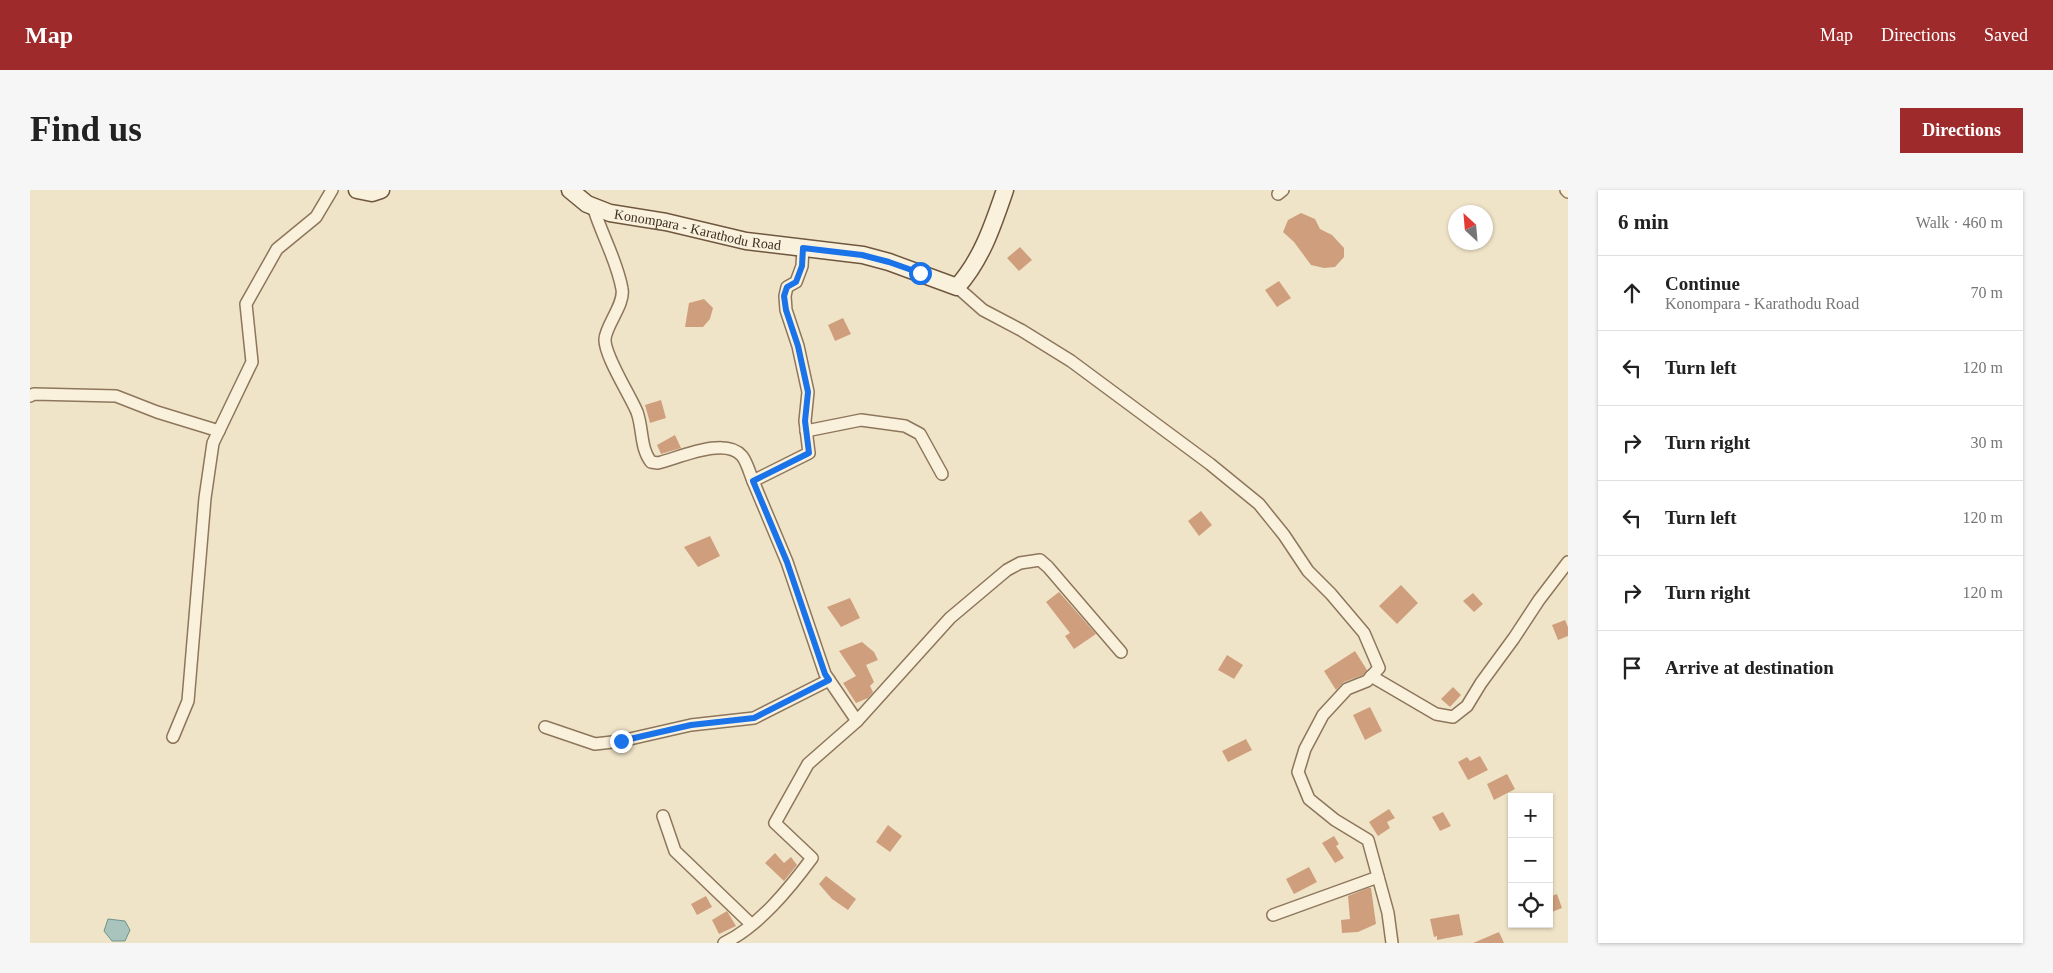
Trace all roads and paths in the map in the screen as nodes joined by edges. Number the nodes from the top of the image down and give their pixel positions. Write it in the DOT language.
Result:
graph roads {
  1 [pos="332,190"];
  2 [pos="357,190"];
  3 [pos="381,190"];
  4 [pos="570,190"];
  5 [pos="1006,190"];
  6 [pos="593,206"];
  7 [pos="803,248"];
  8 [pos="957,287"];
  9 [pos="30,396"];
  10 [pos="219,431"];
  11 [pos="806,431"];
  12 [pos="942,474"];
  13 [pos="753,481"];
  14 [pos="1568,562"];
  15 [pos="1120,652"];
  16 [pos="1371,676"];
  17 [pos="829,680"];
  18 [pos="857,721"];
  19 [pos="545,727"];
  20 [pos="173,737"];
  21 [pos="663,816"];
  22 [pos="1378,877"];
  23 [pos="1273,915"];
  24 [pos="752,924"];
  25 [pos="724,943"];
  26 [pos="1392,943"];
  1 -- 10 [label="street"];
  2 -- 3 [label="main road"];
  4 -- 6 [label="main road, Konompara - Karathodu Road"];
  5 -- 8 [label="main road"];
  6 -- 7 [label="main road, Konompara - Karathodu Road"];
  6 -- 13 [label="street"];
  7 -- 8 [label="main road, Konompara - Karathodu Road"];
  7 -- 11 [label="street"];
  8 -- 16 [label="street"];
  9 -- 10 [label="street"];
  10 -- 20 [label="street"];
  11 -- 12 [label="street"];
  11 -- 13 [label="street"];
  13 -- 17 [label="street"];
  14 -- 16 [label="street"];
  15 -- 18 [label="street"];
  16 -- 22 [label="street"];
  17 -- 18 [label="street"];
  17 -- 19 [label="street"];
  18 -- 24 [label="street"];
  21 -- 24 [label="street"];
  22 -- 23 [label="street"];
  22 -- 26 [label="street"];
  24 -- 25 [label="street"];
}
